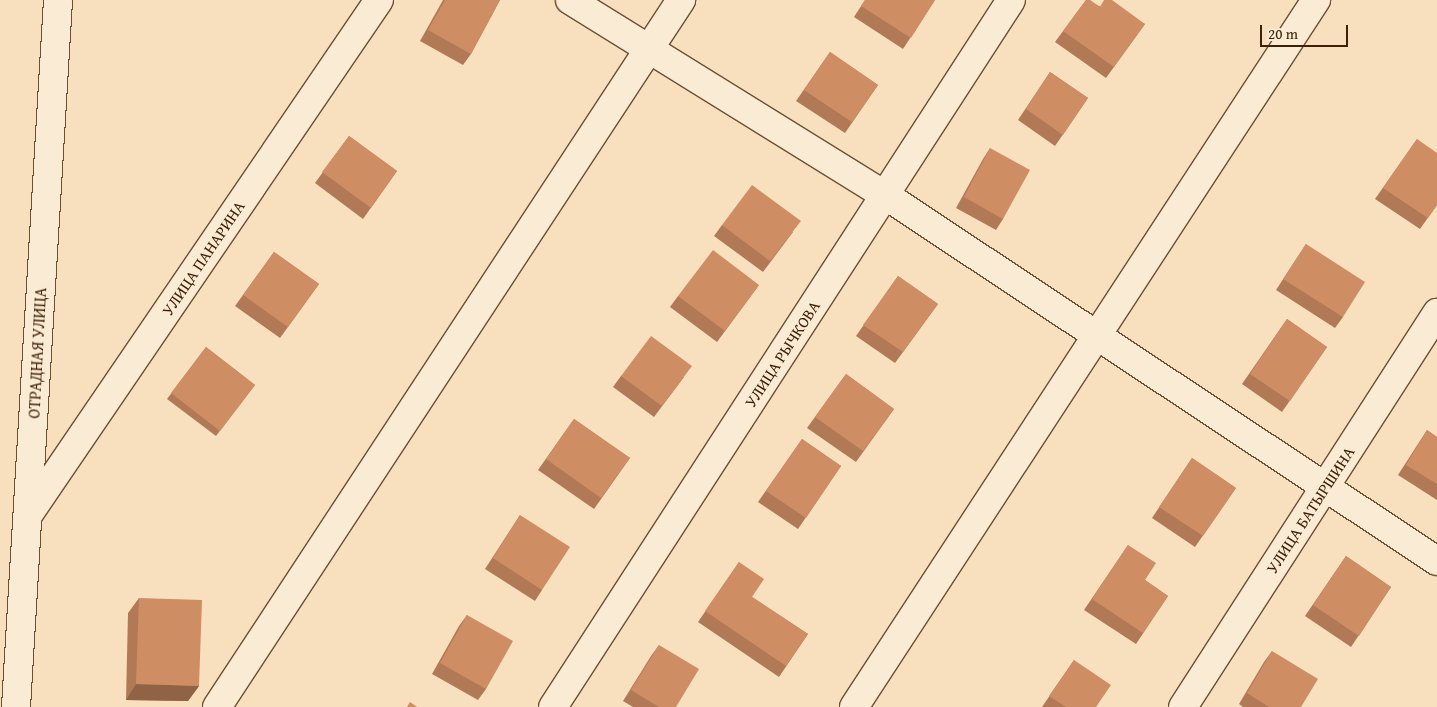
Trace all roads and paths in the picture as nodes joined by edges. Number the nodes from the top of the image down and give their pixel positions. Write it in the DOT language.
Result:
graph roads {
  1 [pos="58,0"];
  2 [pos="379,0"];
  3 [pos="570,0"];
  4 [pos="681,0"];
  5 [pos="1011,0"];
  6 [pos="1316,0"];
  7 [pos="649,49"];
  8 [pos="885,195"];
  9 [pos="1437,313"];
  10 [pos="1096,336"];
  11 [pos="1325,487"];
  12 [pos="27,516"];
  13 [pos="1437,561"];
  14 [pos="16,707"];
  15 [pos="217,707"];
  16 [pos="553,707"];
  17 [pos="854,707"];
  18 [pos="1183,707"];
  1 -- 12 [label="street, ОТРАДНАЯ УЛИЦА"];
  2 -- 12 [label="street, УЛИЦА ПАНАРИНА"];
  3 -- 7 [label="street"];
  4 -- 7 [label="street"];
  5 -- 8 [label="street, УЛИЦА РЫЧКОВА"];
  6 -- 10 [label="street"];
  7 -- 8 [label="street"];
  7 -- 15 [label="street"];
  8 -- 10 [label="street"];
  8 -- 16 [label="street, УЛИЦА РЫЧКОВА"];
  9 -- 11 [label="street, УЛИЦА БАТЫРШИНА"];
  10 -- 11 [label="street"];
  10 -- 17 [label="street"];
  11 -- 13 [label="street"];
  11 -- 18 [label="street, УЛИЦА БАТЫРШИНА"];
  12 -- 14 [label="street, ОТРАДНАЯ УЛИЦА"];
}
